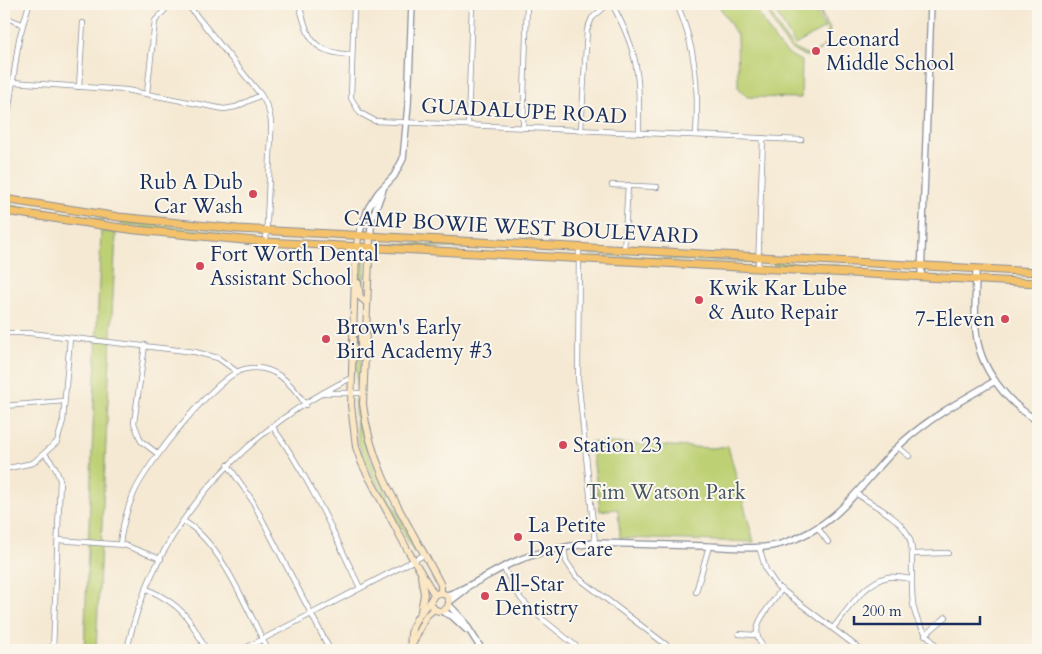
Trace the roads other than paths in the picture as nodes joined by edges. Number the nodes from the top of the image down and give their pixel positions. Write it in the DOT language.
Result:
graph roads {
  1 [pos="29,4"];
  2 [pos="170,4"];
  3 [pos="187,4"];
  4 [pos="299,4"];
  5 [pos="354,4"];
  6 [pos="412,4"];
  7 [pos="472,4"];
  8 [pos="527,4"];
  9 [pos="608,4"];
  10 [pos="612,4"];
  11 [pos="677,4"];
  12 [pos="931,4"];
  13 [pos="4,17"];
  14 [pos="83,23"];
  15 [pos="22,24"];
  16 [pos="352,55"];
  17 [pos="12,82"];
  18 [pos="79,87"];
  19 [pos="147,93"];
  20 [pos="261,95"];
  21 [pos="407,122"];
  22 [pos="468,125"];
  23 [pos="523,127"];
  24 [pos="582,130"];
  25 [pos="639,133"];
  26 [pos="696,135"];
  27 [pos="763,138"];
  28 [pos="801,140"];
  29 [pos="4,141"];
  30 [pos="612,185"];
  31 [pos="628,186"];
  32 [pos="657,186"];
  33 [pos="383,190"];
  34 [pos="4,199"];
  35 [pos="4,211"];
  36 [pos="119,217"];
  37 [pos="88,224"];
  38 [pos="266,231"];
  39 [pos="358,236"];
  40 [pos="370,237"];
  41 [pos="266,242"];
  42 [pos="499,244"];
  43 [pos="357,247"];
  44 [pos="369,248"];
  45 [pos="579,248"];
  46 [pos="624,251"];
  47 [pos="498,254"];
  48 [pos="758,257"];
  49 [pos="579,259"];
  50 [pos="855,262"];
  51 [pos="922,266"];
  52 [pos="758,268"];
  53 [pos="976,269"];
  54 [pos="1038,272"];
  55 [pos="355,273"];
  56 [pos="855,273"];
  57 [pos="921,277"];
  58 [pos="1038,279"];
  59 [pos="976,280"];
  60 [pos="1028,283"];
  61 [pos="1038,283"];
  62 [pos="367,303"];
  63 [pos="353,330"];
  64 [pos="4,333"];
  65 [pos="70,338"];
  66 [pos="145,346"];
  67 [pos="365,360"];
  68 [pos="236,371"];
  69 [pos="352,378"];
  70 [pos="995,381"];
  71 [pos="351,393"];
  72 [pos="324,394"];
  73 [pos="364,394"];
  74 [pos="64,400"];
  75 [pos="306,405"];
  76 [pos="4,406"];
  77 [pos="1038,421"];
  78 [pos="272,426"];
  79 [pos="898,447"];
  80 [pos="46,454"];
  81 [pos="158,454"];
  82 [pos="909,456"];
  83 [pos="228,465"];
  84 [pos="4,469"];
  85 [pos="857,494"];
  86 [pos="183,521"];
  87 [pos="818,528"];
  88 [pos="58,540"];
  89 [pos="828,542"];
  90 [pos="595,543"];
  91 [pos="120,544"];
  92 [pos="643,544"];
  93 [pos="709,546"];
  94 [pos="564,547"];
  95 [pos="759,547"];
  96 [pos="643,552"];
  97 [pos="948,553"];
  98 [pos="912,554"];
  99 [pos="424,555"];
  100 [pos="161,559"];
  101 [pos="414,560"];
  102 [pos="503,567"];
  103 [pos="421,575"];
  104 [pos="912,579"];
  105 [pos="469,586"];
  106 [pos="360,588"];
  107 [pos="146,589"];
  108 [pos="781,590"];
  109 [pos="696,592"];
  110 [pos="443,594"];
  111 [pos="432,598"];
  112 [pos="449,604"];
  113 [pos="434,609"];
  114 [pos="441,610"];
  115 [pos="421,611"];
  116 [pos="312,613"];
  117 [pos="946,617"];
  118 [pos="833,628"];
  119 [pos="739,634"];
  120 [pos="925,635"];
  121 [pos="756,636"];
  122 [pos="474,637"];
  123 [pos="262,639"];
  124 [pos="411,648"];
  125 [pos="53,650"];
  126 [pos="127,650"];
  127 [pos="206,650"];
  128 [pos="242,650"];
  129 [pos="268,650"];
  130 [pos="330,650"];
  131 [pos="482,650"];
  132 [pos="581,650"];
  133 [pos="673,650"];
  134 [pos="766,650"];
  135 [pos="861,650"];
  136 [pos="940,650"];
  1 -- 15 [label="street"];
  2 -- 19 [label="street"];
  3 -- 20 [label="street"];
  4 -- 16 [label="street"];
  5 -- 16 [label="street, GUADALUPE ROAD"];
  6 -- 21 [label="street"];
  7 -- 22 [label="street"];
  8 -- 23 [label="street"];
  9 -- 24 [label="street"];
  10 -- 25 [label="street"];
  11 -- 26 [label="street"];
  12 -- 51 [label="street"];
  13 -- 15 [label="street"];
  14 -- 18 [label="street"];
  15 -- 17 [label="street"];
  16 -- 21 [label="street, GUADALUPE ROAD"];
  17 -- 18 [label="street"];
  17 -- 29 [label="street"];
  18 -- 19 [label="street"];
  19 -- 20 [label="street"];
  20 -- 38 [label="street"];
  21 -- 22 [label="street, GUADALUPE ROAD"];
  21 -- 33 [label="street"];
  22 -- 23 [label="street, GUADALUPE ROAD"];
  23 -- 24 [label="street, GUADALUPE ROAD"];
  24 -- 25 [label="street, GUADALUPE ROAD"];
  25 -- 26 [label="street, GUADALUPE ROAD"];
  26 -- 27 [label="street, GUADALUPE ROAD"];
  27 -- 28 [label="street, GUADALUPE ROAD"];
  27 -- 48 [label="street"];
  30 -- 31 [label="street"];
  31 -- 32 [label="street"];
  31 -- 46 [label="street"];
  33 -- 39 [label="street"];
  33 -- 40 [label="street"];
  34 -- 36 [label="main road, CAMP BOWIE WEST BOULEVARD"];
  35 -- 37 [label="main road, CAMP BOWIE WEST BOULEVARD"];
  36 -- 37 [label="main road"];
  36 -- 38 [label="main road, CAMP BOWIE WEST BOULEVARD"];
  37 -- 41 [label="main road, CAMP BOWIE WEST BOULEVARD"];
  38 -- 39 [label="main road, CAMP BOWIE WEST BOULEVARD"];
  38 -- 41 [label="street"];
  39 -- 40 [label="main road, CAMP BOWIE WEST BOULEVARD"];
  39 -- 43 [label="main road"];
  40 -- 42 [label="main road, CAMP BOWIE WEST BOULEVARD"];
  40 -- 44 [label="main road"];
  41 -- 43 [label="main road, CAMP BOWIE WEST BOULEVARD"];
  42 -- 45 [label="main road, CAMP BOWIE WEST BOULEVARD"];
  42 -- 47 [label="main road"];
  43 -- 44 [label="main road, CAMP BOWIE WEST BOULEVARD"];
  43 -- 55 [label="main road"];
  44 -- 47 [label="main road, CAMP BOWIE WEST BOULEVARD"];
  44 -- 62 [label="main road"];
  45 -- 46 [label="main road, CAMP BOWIE WEST BOULEVARD"];
  45 -- 49 [label="street"];
  46 -- 48 [label="main road, CAMP BOWIE WEST BOULEVARD"];
  47 -- 49 [label="main road, CAMP BOWIE WEST BOULEVARD"];
  48 -- 50 [label="main road, CAMP BOWIE WEST BOULEVARD"];
  48 -- 52 [label="street"];
  49 -- 52 [label="main road, CAMP BOWIE WEST BOULEVARD"];
  49 -- 90 [label="street"];
  50 -- 51 [label="main road, CAMP BOWIE WEST BOULEVARD"];
  50 -- 56 [label="main road"];
  51 -- 53 [label="main road, CAMP BOWIE WEST BOULEVARD"];
  51 -- 57 [label="street"];
  52 -- 56 [label="main road, CAMP BOWIE WEST BOULEVARD"];
  53 -- 54 [label="main road, CAMP BOWIE WEST BOULEVARD"];
  53 -- 59 [label="street"];
  55 -- 62 [label="main road"];
  55 -- 63 [label="main road"];
  56 -- 57 [label="main road, CAMP BOWIE WEST BOULEVARD"];
  57 -- 59 [label="main road, CAMP BOWIE WEST BOULEVARD"];
  58 -- 60 [label="main road"];
  59 -- 60 [label="main road, CAMP BOWIE WEST BOULEVARD"];
  59 -- 70 [label="street"];
  60 -- 61 [label="main road, CAMP BOWIE WEST BOULEVARD"];
  62 -- 67 [label="main road"];
  63 -- 67 [label="main road"];
  63 -- 69 [label="main road"];
  64 -- 65 [label="street"];
  65 -- 66 [label="street"];
  65 -- 74 [label="street"];
  66 -- 68 [label="street"];
  66 -- 81 [label="street"];
  67 -- 73 [label="main road"];
  68 -- 75 [label="street"];
  68 -- 81 [label="street"];
  69 -- 71 [label="main road"];
  69 -- 72 [label="street"];
  70 -- 77 [label="street"];
  70 -- 79 [label="street"];
  71 -- 72 [label="street"];
  71 -- 73 [label="street"];
  71 -- 101 [label="main road"];
  72 -- 75 [label="street"];
  73 -- 99 [label="main road"];
  74 -- 76 [label="street"];
  74 -- 80 [label="street"];
  75 -- 78 [label="street"];
  78 -- 83 [label="street"];
  78 -- 106 [label="street"];
  79 -- 82 [label="street"];
  79 -- 85 [label="street"];
  80 -- 84 [label="street"];
  80 -- 88 [label="street"];
  81 -- 91 [label="street"];
  83 -- 86 [label="street"];
  83 -- 116 [label="street"];
  85 -- 87 [label="street"];
  85 -- 98 [label="street"];
  86 -- 100 [label="street"];
  86 -- 123 [label="street"];
  87 -- 89 [label="street"];
  87 -- 95 [label="street"];
  88 -- 91 [label="street"];
  88 -- 125 [label="street"];
  90 -- 92 [label="street"];
  90 -- 94 [label="street"];
  91 -- 100 [label="street"];
  92 -- 93 [label="street"];
  92 -- 96 [label="street"];
  93 -- 95 [label="street"];
  93 -- 109 [label="street"];
  94 -- 102 [label="street"];
  94 -- 133 [label="street"];
  95 -- 108 [label="street"];
  97 -- 98 [label="street"];
  98 -- 104 [label="street"];
  99 -- 101 [label="street"];
  99 -- 110 [label="main road"];
  100 -- 107 [label="street"];
  101 -- 103 [label="main road"];
  101 -- 106 [label="street"];
  102 -- 105 [label="street"];
  102 -- 132 [label="street"];
  103 -- 111 [label="main road"];
  103 -- 115 [label="main road"];
  104 -- 118 [label="street"];
  104 -- 120 [label="street"];
  105 -- 110 [label="street"];
  105 -- 112 [label="street"];
  106 -- 116 [label="street"];
  107 -- 126 [label="street"];
  107 -- 127 [label="street"];
  108 -- 118 [label="street"];
  108 -- 121 [label="street"];
  110 -- 111 [label="main road"];
  110 -- 112 [label="main road"];
  111 -- 113 [label="main road"];
  111 -- 115 [label="main road"];
  112 -- 114 [label="main road"];
  112 -- 122 [label="street"];
  113 -- 114 [label="main road"];
  113 -- 124 [label="main road"];
  114 -- 122 [label="street"];
  115 -- 124 [label="main road"];
  116 -- 123 [label="street"];
  116 -- 130 [label="street"];
  117 -- 120 [label="street"];
  118 -- 135 [label="street"];
  119 -- 121 [label="street"];
  120 -- 136 [label="street"];
  121 -- 134 [label="street"];
  122 -- 131 [label="street"];
  123 -- 128 [label="street"];
  123 -- 129 [label="street"];
}
